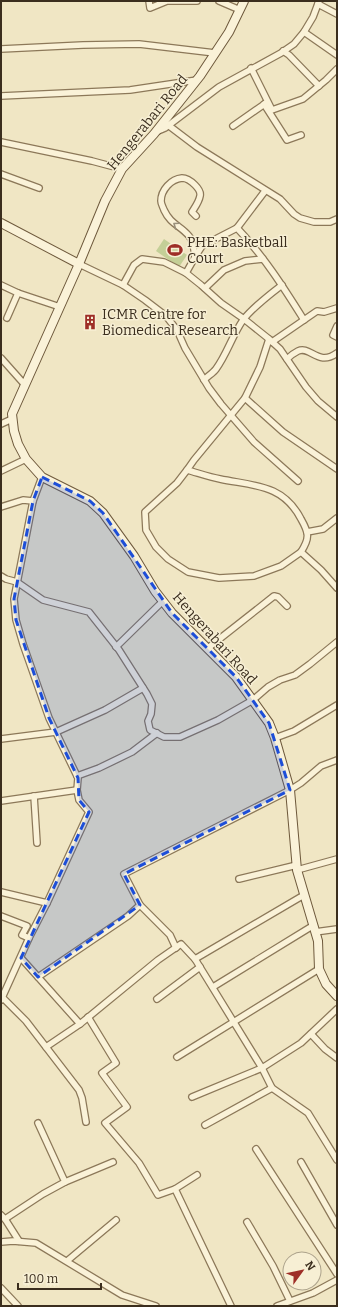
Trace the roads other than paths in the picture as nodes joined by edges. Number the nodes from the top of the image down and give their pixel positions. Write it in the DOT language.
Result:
graph roads {
  1 [pos="149,1"];
  2 [pos="197,1"];
  3 [pos="219,1"];
  4 [pos="244,1"];
  5 [pos="319,3"];
  6 [pos="240,10"];
  7 [pos="337,14"];
  8 [pos="304,32"];
  9 [pos="1,49"];
  10 [pos="283,51"];
  11 [pos="215,53"];
  12 [pos="337,55"];
  13 [pos="251,68"];
  14 [pos="337,69"];
  15 [pos="197,80"];
  16 [pos="319,86"];
  17 [pos="1,96"];
  18 [pos="266,103"];
  19 [pos="168,125"];
  20 [pos="233,126"];
  21 [pos="154,134"];
  22 [pos="301,135"];
  23 [pos="1,142"];
  24 [pos="122,168"];
  25 [pos="1,174"];
  26 [pos="39,188"];
  27 [pos="265,191"];
  28 [pos="196,216"];
  29 [pos="337,219"];
  30 [pos="1,223"];
  31 [pos="237,228"];
  32 [pos="195,257"];
  33 [pos="263,259"];
  34 [pos="79,264"];
  35 [pos="186,273"];
  36 [pos="1,285"];
  37 [pos="123,285"];
  38 [pos="282,285"];
  39 [pos="205,288"];
  40 [pos="18,293"];
  41 [pos="60,307"];
  42 [pos="337,308"];
  43 [pos="7,318"];
  44 [pos="244,319"];
  45 [pos="304,320"];
  46 [pos="337,326"];
  47 [pos="337,337"];
  48 [pos="270,340"];
  49 [pos="337,354"];
  50 [pos="1,358"];
  51 [pos="287,359"];
  52 [pos="204,380"];
  53 [pos="25,385"];
  54 [pos="245,398"];
  55 [pos="231,416"];
  56 [pos="337,417"];
  57 [pos="5,421"];
  58 [pos="26,459"];
  59 [pos="337,469"];
  60 [pos="187,470"];
  61 [pos="1,471"];
  62 [pos="42,477"];
  63 [pos="298,481"];
  64 [pos="33,500"];
  65 [pos="1,507"];
  66 [pos="337,518"];
  67 [pos="307,532"];
  68 [pos="300,552"];
  69 [pos="1,576"];
  70 [pos="17,582"];
  71 [pos="337,588"];
  72 [pos="163,601"];
  73 [pos="287,606"];
  74 [pos="337,642"];
  75 [pos="116,647"];
  76 [pos="208,648"];
  77 [pos="143,688"];
  78 [pos="253,700"];
  79 [pos="337,705"];
  80 [pos="56,732"];
  81 [pos="157,733"];
  82 [pos="275,738"];
  83 [pos="1,739"];
  84 [pos="337,760"];
  85 [pos="77,776"];
  86 [pos="77,790"];
  87 [pos="290,790"];
  88 [pos="34,796"];
  89 [pos="1,801"];
  90 [pos="37,843"];
  91 [pos="337,859"];
  92 [pos="297,868"];
  93 [pos="239,879"];
  94 [pos="1,892"];
  95 [pos="304,895"];
  96 [pos="47,903"];
  97 [pos="140,904"];
  98 [pos="1,916"];
  99 [pos="315,929"];
  100 [pos="337,929"];
  101 [pos="29,938"];
  102 [pos="176,948"];
  103 [pos="21,958"];
  104 [pos="195,959"];
  105 [pos="200,967"];
  106 [pos="319,969"];
  107 [pos="38,977"];
  108 [pos="213,987"];
  109 [pos="337,996"];
  110 [pos="2,999"];
  111 [pos="157,999"];
  112 [pos="337,1009"];
  113 [pos="88,1017"];
  114 [pos="233,1021"];
  115 [pos="80,1024"];
  116 [pos="311,1034"];
  117 [pos="46,1047"];
  118 [pos="177,1057"];
  119 [pos="337,1058"];
  120 [pos="262,1068"];
  121 [pos="272,1088"];
  122 [pos="192,1097"];
  123 [pos="86,1122"];
  124 [pos="38,1123"];
  125 [pos="205,1125"];
  126 [pos="256,1149"];
  127 [pos="337,1160"];
  128 [pos="113,1162"];
  129 [pos="301,1162"];
  130 [pos="197,1175"];
  131 [pos="65,1182"];
  132 [pos="175,1189"];
  133 [pos="3,1217"];
  134 [pos="116,1220"];
  135 [pos="247,1222"];
  136 [pos="337,1225"];
  137 [pos="20,1241"];
  138 [pos="1,1242"];
  139 [pos="67,1262"];
  140 [pos="337,1274"];
  141 [pos="337,1280"];
  142 [pos="1,1288"];
  143 [pos="290,1302"];
  144 [pos="144,1304"];
  145 [pos="18,1306"];
  146 [pos="156,1306"];
  147 [pos="231,1306"];
  148 [pos="277,1306"];
  1 -- 2 [label="street"];
  3 -- 6 [label="street"];
  4 -- 6 [label="main road, Hengerabari Road"];
  5 -- 7 [label="street"];
  5 -- 8 [label="street"];
  6 -- 11 [label="main road, Hengerabari Road"];
  8 -- 10 [label="street"];
  8 -- 12 [label="street"];
  9 -- 11 [label="street"];
  10 -- 13 [label="street"];
  10 -- 16 [label="street"];
  11 -- 15 [label="main road, Hengerabari Road"];
  13 -- 18 [label="street"];
  13 -- 19 [label="street"];
  14 -- 16 [label="street"];
  15 -- 17 [label="street"];
  15 -- 21 [label="main road, Hengerabari Road"];
  16 -- 18 [label="street"];
  18 -- 20 [label="street"];
  18 -- 22 [label="street"];
  19 -- 21 [label="street"];
  19 -- 27 [label="street"];
  21 -- 24 [label="main road, Hengerabari Road"];
  23 -- 24 [label="street"];
  24 -- 34 [label="main road, Hengerabari Road"];
  25 -- 26 [label="street"];
  27 -- 29 [label="street"];
  27 -- 31 [label="street"];
  32 -- 28 [label="street, one-way"];
  30 -- 34 [label="main road"];
  31 -- 32 [label="street"];
  31 -- 33 [label="street"];
  32 -- 35 [label="street"];
  33 -- 38 [label="street"];
  33 -- 39 [label="street"];
  34 -- 37 [label="street"];
  34 -- 41 [label="main road, Hengerabari Road"];
  35 -- 37 [label="street"];
  35 -- 39 [label="street"];
  36 -- 40 [label="street"];
  37 -- 52 [label="street"];
  38 -- 44 [label="street"];
  38 -- 45 [label="street"];
  39 -- 44 [label="street"];
  40 -- 41 [label="street"];
  40 -- 43 [label="street"];
  41 -- 53 [label="main road, Hengerabari Road"];
  42 -- 45 [label="street"];
  44 -- 48 [label="street"];
  44 -- 52 [label="street"];
  45 -- 48 [label="street"];
  46 -- 47 [label="street"];
  48 -- 51 [label="street"];
  48 -- 54 [label="street"];
  49 -- 51 [label="street"];
  50 -- 53 [label="street"];
  51 -- 56 [label="street"];
  52 -- 55 [label="street"];
  53 -- 57 [label="main road, Hengerabari Road"];
  54 -- 55 [label="street"];
  54 -- 59 [label="street"];
  55 -- 60 [label="street"];
  55 -- 63 [label="street"];
  57 -- 58 [label="main road, Hengerabari Road"];
  58 -- 61 [label="street"];
  58 -- 62 [label="main road, Hengerabari Road"];
  60 -- 67 [label="street"];
  60 -- 68 [label="street"];
  62 -- 64 [label="street"];
  62 -- 72 [label="main road, Hengerabari Road"];
  64 -- 65 [label="street"];
  64 -- 70 [label="street"];
  66 -- 67 [label="street"];
  67 -- 68 [label="street"];
  68 -- 71 [label="street"];
  69 -- 70 [label="street"];
  70 -- 75 [label="street"];
  70 -- 80 [label="street"];
  72 -- 75 [label="street"];
  72 -- 76 [label="main road, Hengerabari Road"];
  73 -- 76 [label="street"];
  74 -- 78 [label="street"];
  75 -- 77 [label="street"];
  76 -- 78 [label="main road, Hengerabari Road"];
  77 -- 80 [label="street"];
  77 -- 81 [label="street"];
  78 -- 81 [label="street"];
  78 -- 82 [label="main road, Hengerabari Road"];
  79 -- 82 [label="street"];
  80 -- 83 [label="street"];
  80 -- 85 [label="street"];
  81 -- 85 [label="street"];
  82 -- 87 [label="main road, Hengerabari Road"];
  84 -- 87 [label="street"];
  85 -- 86 [label="street"];
  86 -- 88 [label="street"];
  86 -- 96 [label="street"];
  87 -- 92 [label="main road, Hengerabari Road"];
  87 -- 97 [label="street"];
  88 -- 89 [label="street"];
  88 -- 90 [label="street"];
  91 -- 92 [label="street"];
  92 -- 93 [label="street"];
  92 -- 95 [label="main road, Hengerabari Road"];
  94 -- 96 [label="street"];
  95 -- 99 [label="main road, Hengerabari Road"];
  95 -- 104 [label="street"];
  96 -- 101 [label="street"];
  97 -- 102 [label="street"];
  97 -- 107 [label="street"];
  98 -- 101 [label="street"];
  99 -- 100 [label="street"];
  99 -- 106 [label="main road, Hengerabari Road"];
  99 -- 108 [label="street"];
  101 -- 103 [label="street"];
  102 -- 104 [label="street"];
  102 -- 113 [label="street"];
  103 -- 107 [label="street"];
  103 -- 110 [label="street"];
  104 -- 105 [label="street"];
  105 -- 108 [label="street"];
  105 -- 111 [label="street"];
  106 -- 109 [label="main road, Hengerabari Road"];
  106 -- 114 [label="street"];
  107 -- 115 [label="street"];
  108 -- 114 [label="street"];
  110 -- 117 [label="street"];
  112 -- 116 [label="street"];
  113 -- 115 [label="street"];
  113 -- 132 [label="street"];
  114 -- 118 [label="street"];
  114 -- 120 [label="street"];
  115 -- 117 [label="street"];
  116 -- 119 [label="street"];
  116 -- 120 [label="street"];
  117 -- 123 [label="street"];
  120 -- 121 [label="street"];
  120 -- 122 [label="street"];
  121 -- 125 [label="street"];
  121 -- 127 [label="street"];
  124 -- 131 [label="street"];
  126 -- 140 [label="street"];
  128 -- 131 [label="street"];
  129 -- 136 [label="street"];
  130 -- 132 [label="street"];
  131 -- 133 [label="street"];
  132 -- 147 [label="street"];
  133 -- 137 [label="street"];
  134 -- 139 [label="street"];
  135 -- 143 [label="street"];
  137 -- 138 [label="street"];
  137 -- 139 [label="street"];
  139 -- 144 [label="street"];
  141 -- 143 [label="street"];
  142 -- 145 [label="street"];
  143 -- 148 [label="street"];
  144 -- 146 [label="street"];
}
